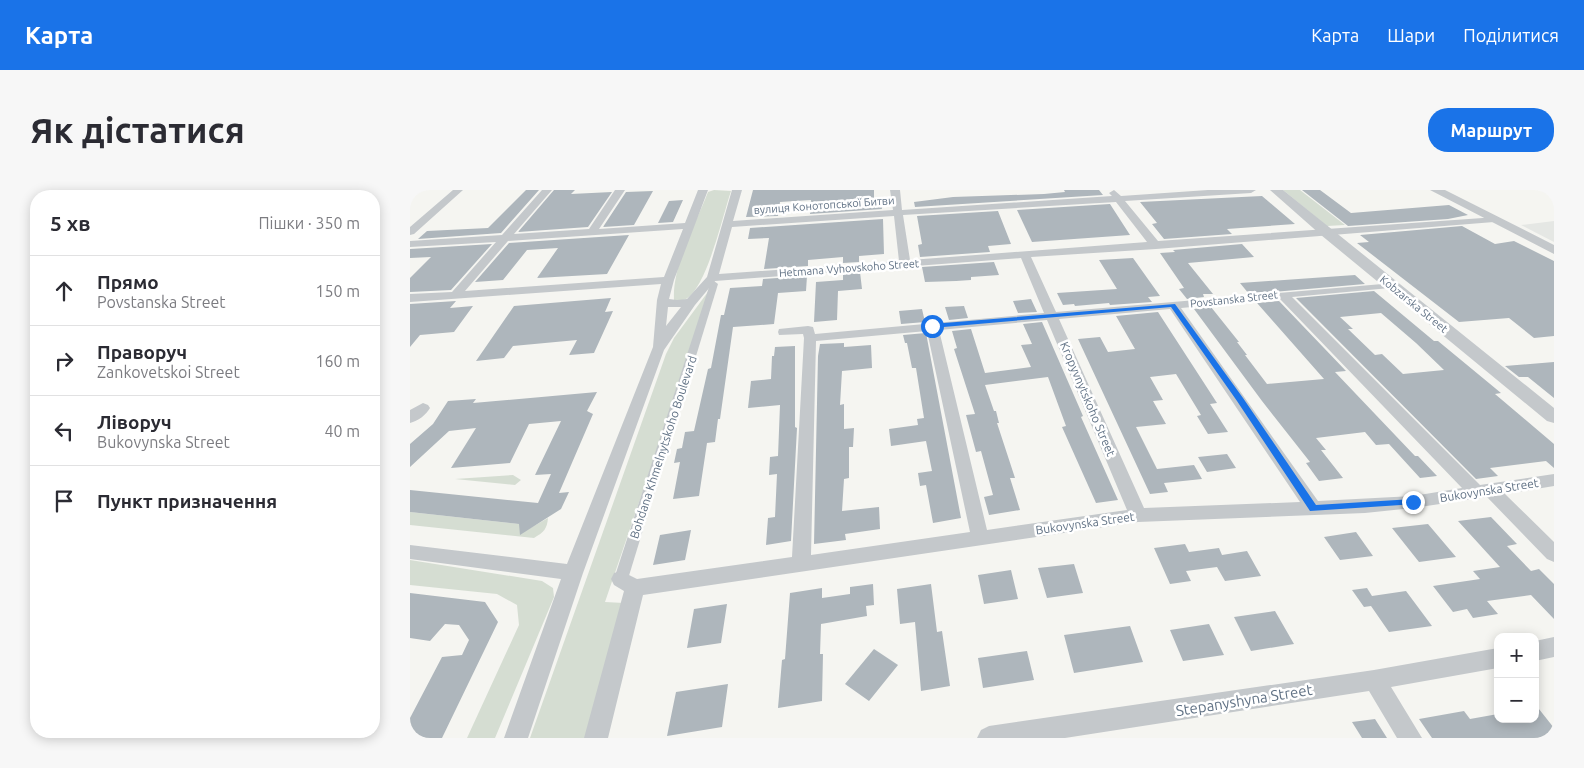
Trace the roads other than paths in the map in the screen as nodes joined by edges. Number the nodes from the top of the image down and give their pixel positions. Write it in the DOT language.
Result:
graph roads {
  1 [pos="458,190"];
  2 [pos="547,190"];
  3 [pos="620,190"];
  4 [pos="703,190"];
  5 [pos="737,190"];
  6 [pos="895,190"];
  7 [pos="1111,190"];
  8 [pos="1251,190"];
  9 [pos="1276,190"];
  10 [pos="1436,190"];
  11 [pos="1118,199"];
  12 [pos="898,213"];
  13 [pos="1494,219"];
  14 [pos="727,224"];
  15 [pos="689,226"];
  16 [pos="410,232"];
  17 [pos="592,232"];
  18 [pos="1325,232"];
  19 [pos="505,238"];
  20 [pos="410,244"];
  21 [pos="1156,246"];
  22 [pos="1554,250"];
  23 [pos="1025,255"];
  24 [pos="905,264"];
  25 [pos="668,280"];
  26 [pos="713,281"];
  27 [pos="1390,285"];
  28 [pos="1283,294"];
  29 [pos="454,295"];
  30 [pos="410,298"];
  31 [pos="663,300"];
  32 [pos="691,302"];
  33 [pos="1173,305"];
  34 [pos="1053,316"];
  35 [pos="932,326"];
  36 [pos="784,332"];
  37 [pos="810,338"];
  38 [pos="657,350"];
  39 [pos="423,408"];
  40 [pos="1554,417"];
  41 [pos="410,418"];
  42 [pos="1554,480"];
  43 [pos="1484,491"];
  44 [pos="1313,508"];
  45 [pos="1138,515"];
  46 [pos="980,537"];
  47 [pos="410,552"];
  48 [pos="1554,554"];
  49 [pos="801,564"];
  50 [pos="573,573"];
  51 [pos="628,583"];
  52 [pos="1554,647"];
  53 [pos="1539,650"];
  54 [pos="1494,659"];
  55 [pos="1374,680"];
  56 [pos="516,738"];
  57 [pos="596,738"];
  58 [pos="990,738"];
  59 [pos="1410,738"];
  1 -- 16 [label="street"];
  2 -- 19 [label="street"];
  3 -- 17 [label="street"];
  4 -- 15 [label="street"];
  5 -- 14 [label="street"];
  6 -- 12 [label="street"];
  7 -- 11 [label="street"];
  8 -- 11 [label="street, вулиця Конотопської Битви"];
  9 -- 18 [label="street, Kobzarska Street"];
  10 -- 13 [label="street"];
  11 -- 12 [label="street, вулиця Конотопської Битви"];
  11 -- 21 [label="street"];
  12 -- 14 [label="street, вулиця Конотопської Битви"];
  12 -- 24 [label="street"];
  13 -- 18 [label="street, Hetmana Vyhovskoho Street"];
  13 -- 22 [label="street"];
  14 -- 26 [label="street"];
  15 -- 17 [label="street"];
  15 -- 25 [label="street"];
  17 -- 19 [label="street"];
  18 -- 21 [label="street, Hetmana Vyhovskoho Street"];
  18 -- 27 [label="street, Kobzarska Street"];
  19 -- 20 [label="street"];
  19 -- 29 [label="street"];
  21 -- 23 [label="street, Hetmana Vyhovskoho Street"];
  23 -- 24 [label="street, Hetmana Vyhovskoho Street"];
  23 -- 34 [label="street, Kropyvnytskoho Street"];
  24 -- 26 [label="street, Hetmana Vyhovskoho Street"];
  25 -- 29 [label="street"];
  25 -- 31 [label="street"];
  26 -- 32 [label="street"];
  26 -- 51 [label="street, Bohdana Khmelnytskoho Boulevard"];
  27 -- 28 [label="street, Povstanska Street"];
  27 -- 40 [label="street, Kobzarska Street"];
  28 -- 33 [label="street, Povstanska Street"];
  28 -- 43 [label="street"];
  29 -- 30 [label="street"];
  31 -- 32 [label="street"];
  31 -- 38 [label="street"];
  32 -- 38 [label="street"];
  33 -- 34 [label="street, Povstanska Street"];
  33 -- 44 [label="street"];
  34 -- 35 [label="street, Povstanska Street"];
  34 -- 45 [label="street, Kropyvnytskoho Street"];
  35 -- 37 [label="street, Povstanska Street"];
  35 -- 46 [label="street"];
  36 -- 37 [label="street, Povstanska Street"];
  37 -- 49 [label="street"];
  38 -- 50 [label="street"];
  39 -- 41 [label="street"];
  42 -- 43 [label="street, Bukovynska Street"];
  43 -- 44 [label="street, Bukovynska Street"];
  43 -- 48 [label="street"];
  44 -- 45 [label="street, Bukovynska Street"];
  45 -- 46 [label="street, Bukovynska Street"];
  46 -- 49 [label="street, Bukovynska Street"];
  47 -- 50 [label="street"];
  49 -- 51 [label="street, Bukovynska Street"];
  50 -- 56 [label="street"];
  51 -- 57 [label="street, Bohdana Khmelnytskoho Boulevard"];
  52 -- 53 [label="street"];
  54 -- 55 [label="street, Stepanyshyna Street"];
  55 -- 58 [label="street, Stepanyshyna Street"];
  55 -- 59 [label="street"];
}
